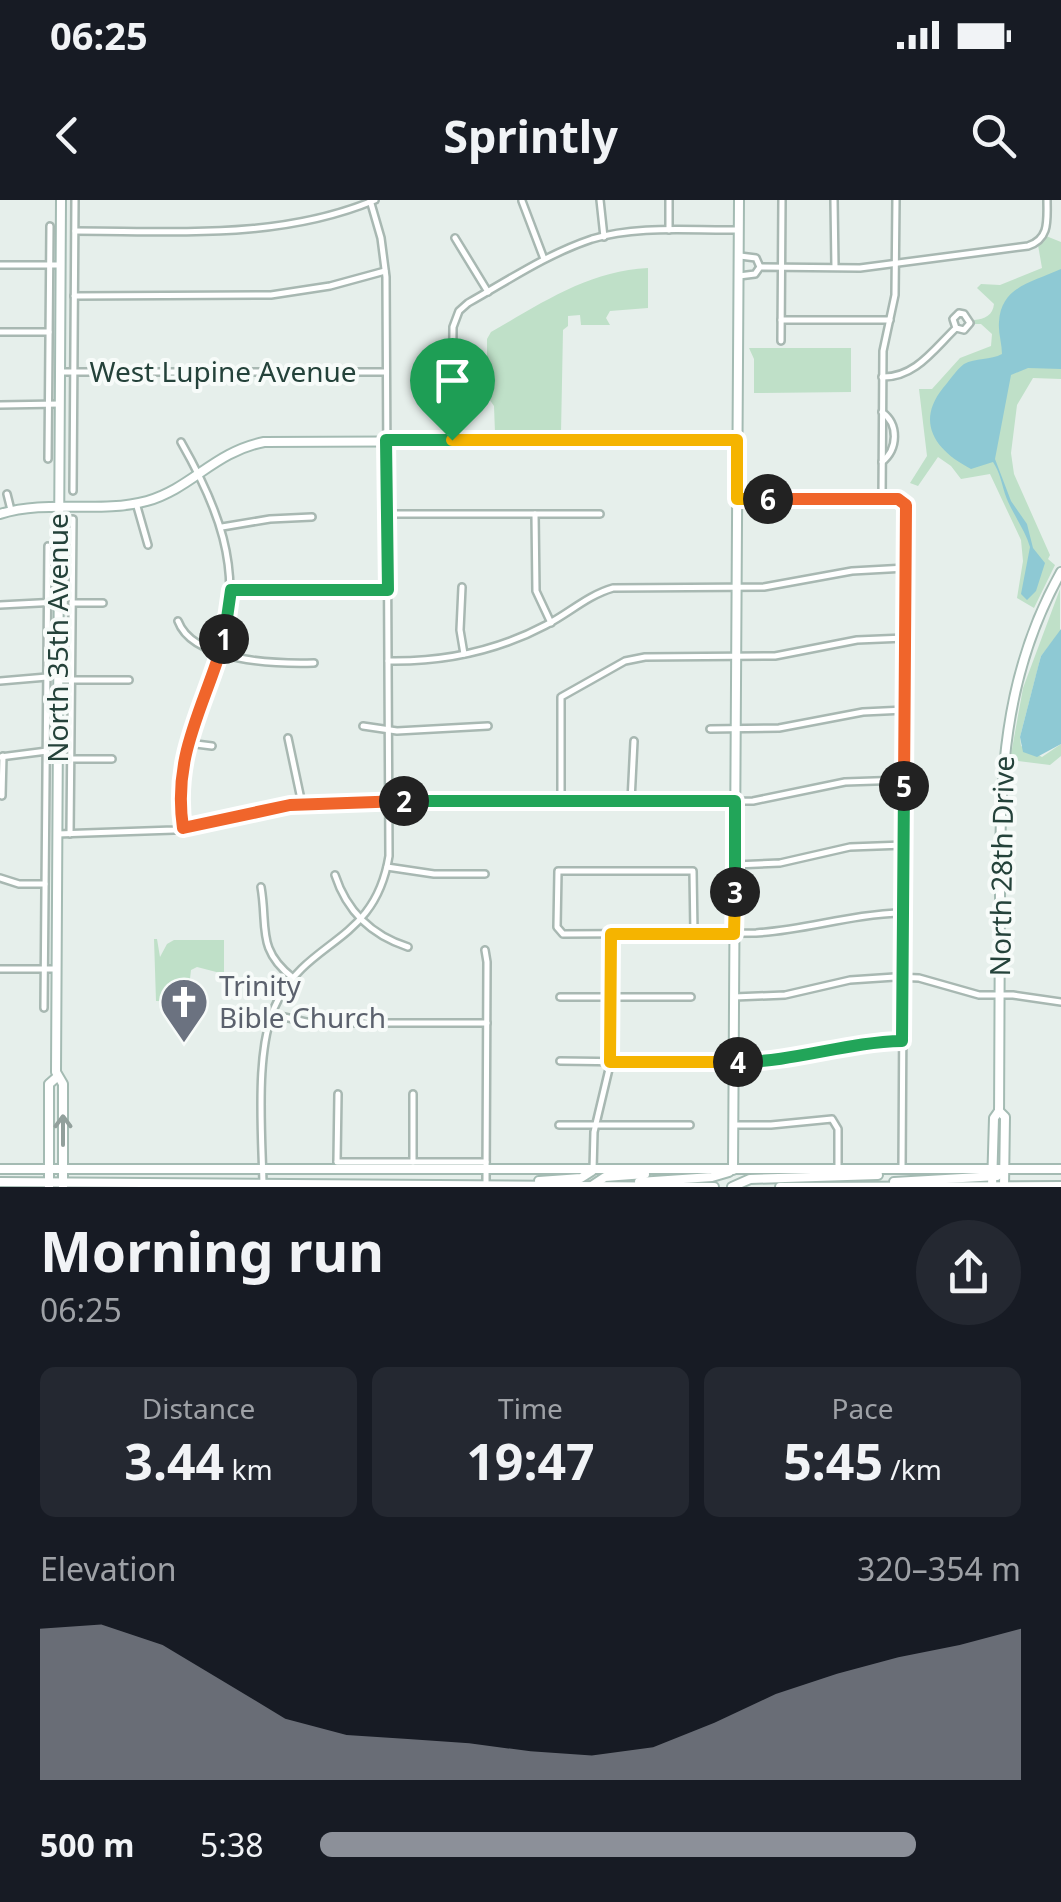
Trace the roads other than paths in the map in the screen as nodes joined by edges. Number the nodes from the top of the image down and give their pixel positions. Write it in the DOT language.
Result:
graph roads {
  1 [pos="62,200"];
  2 [pos="75,200"];
  3 [pos="522,200"];
  4 [pos="600,200"];
  5 [pos="669,200"];
  6 [pos="739,200"];
  7 [pos="782,200"];
  8 [pos="834,200"];
  9 [pos="896,200"];
  10 [pos="1048,200"];
  11 [pos="372,201"];
  12 [pos="50,226"];
  13 [pos="669,230"];
  14 [pos="739,230"];
  15 [pos="75,231"];
  16 [pos="604,236"];
  17 [pos="455,238"];
  18 [pos="739,256"];
  19 [pos="544,259"];
  20 [pos="895,264"];
  21 [pos="50,265"];
  22 [pos="61,265"];
  23 [pos="0,266"];
  24 [pos="760,267"];
  25 [pos="834,267"];
  26 [pos="781,268"];
  27 [pos="386,271"];
  28 [pos="739,276"];
  29 [pos="488,292"];
  30 [pos="74,296"];
  31 [pos="781,320"];
  32 [pos="890,320"];
  33 [pos="956,328"];
  34 [pos="0,332"];
  35 [pos="49,332"];
  36 [pos="781,340"];
  37 [pos="60,372"];
  38 [pos="74,372"];
  39 [pos="386,372"];
  40 [pos="882,377"];
  41 [pos="49,404"];
  42 [pos="60,404"];
  43 [pos="0,405"];
  44 [pos="882,412"];
  45 [pos="386,440"];
  46 [pos="452,440"];
  47 [pos="737,440"];
  48 [pos="181,442"];
  49 [pos="48,459"];
  50 [pos="882,462"];
  51 [pos="198,474"];
  52 [pos="73,491"];
  53 [pos="7,494"];
  54 [pos="737,499"];
  55 [pos="882,499"];
  56 [pos="136,503"];
  57 [pos="59,506"];
  58 [pos="11,510"];
  59 [pos="0,514"];
  60 [pos="386,514"];
  61 [pos="535,514"];
  62 [pos="600,514"];
  63 [pos="312,518"];
  64 [pos="73,519"];
  65 [pos="222,527"];
  66 [pos="148,545"];
  67 [pos="48,546"];
  68 [pos="906,568"];
  69 [pos="784,571"];
  70 [pos="1061,572"];
  71 [pos="787,584"];
  72 [pos="462,587"];
  73 [pos="737,588"];
  74 [pos="231,590"];
  75 [pos="388,590"];
  76 [pos="48,601"];
  77 [pos="58,602"];
  78 [pos="72,602"];
  79 [pos="103,603"];
  80 [pos="0,605"];
  81 [pos="178,620"];
  82 [pos="551,622"];
  83 [pos="906,638"];
  84 [pos="220,651"];
  85 [pos="464,654"];
  86 [pos="736,657"];
  87 [pos="388,661"];
  88 [pos="314,664"];
  89 [pos="47,677"];
  90 [pos="58,680"];
  91 [pos="71,680"];
  92 [pos="129,680"];
  93 [pos="0,681"];
  94 [pos="905,710"];
  95 [pos="364,726"];
  96 [pos="488,726"];
  97 [pos="710,729"];
  98 [pos="736,729"];
  99 [pos="389,730"];
  100 [pos="288,738"];
  101 [pos="634,741"];
  102 [pos="188,742"];
  103 [pos="212,746"];
  104 [pos="46,751"];
  105 [pos="57,751"];
  106 [pos="1,756"];
  107 [pos="71,759"];
  108 [pos="112,759"];
  109 [pos="904,780"];
  110 [pos="2,796"];
  111 [pos="390,801"];
  112 [pos="561,801"];
  113 [pos="631,801"];
  114 [pos="735,801"];
  115 [pos="302,804"];
  116 [pos="183,828"];
  117 [pos="56,834"];
  118 [pos="70,834"];
  119 [pos="904,845"];
  120 [pos="387,866"];
  121 [pos="735,866"];
  122 [pos="485,874"];
  123 [pos="336,875"];
  124 [pos="0,878"];
  125 [pos="45,884"];
  126 [pos="261,887"];
  127 [pos="903,913"];
  128 [pos="360,920"];
  129 [pos="611,934"];
  130 [pos="694,934"];
  131 [pos="734,934"];
  132 [pos="408,947"];
  133 [pos="485,950"];
  134 [pos="0,970"];
  135 [pos="44,970"];
  136 [pos="57,970"];
  137 [pos="902,977"];
  138 [pos="293,978"];
  139 [pos="999,995"];
  140 [pos="692,997"];
  141 [pos="560,998"];
  142 [pos="611,998"];
  143 [pos="734,998"];
  144 [pos="1061,1002"];
  145 [pos="44,1008"];
  146 [pos="272,1014"];
  147 [pos="487,1023"];
  148 [pos="902,1041"];
  149 [pos="560,1062"];
  150 [pos="610,1062"];
  151 [pos="734,1062"];
  152 [pos="56,1077"];
  153 [pos="338,1094"];
  154 [pos="414,1094"];
  155 [pos="999,1112"];
  156 [pos="596,1125"];
  157 [pos="690,1125"];
  158 [pos="733,1125"];
  159 [pos="559,1126"];
  160 [pos="413,1162"];
  161 [pos="337,1166"];
  162 [pos="486,1166"];
  163 [pos="0,1169"];
  164 [pos="49,1169"];
  165 [pos="64,1169"];
  166 [pos="1004,1169"];
  167 [pos="1061,1169"];
  168 [pos="262,1170"];
  169 [pos="394,1170"];
  170 [pos="594,1170"];
  171 [pos="654,1170"];
  172 [pos="698,1170"];
  173 [pos="733,1170"];
  174 [pos="838,1170"];
  175 [pos="902,1170"];
  176 [pos="722,1175"];
  177 [pos="992,1180"];
  178 [pos="0,1182"];
  179 [pos="49,1184"];
  180 [pos="63,1184"];
  181 [pos="486,1184"];
  182 [pos="525,1184"];
  183 [pos="263,1185"];
  184 [pos="593,1185"];
  185 [pos="734,1185"];
  186 [pos="394,1186"];
  187 [pos="624,1186"];
  188 [pos="1004,1186"];
  189 [pos="1061,1186"];
  190 [pos="714,1187"];
  191 [pos="751,1187"];
  192 [pos="780,1187"];
  193 [pos="865,1187"];
  1 -- 22 [label="main road, North 35th Avenue"];
  2 -- 15 [label="street, North 35th Avenue"];
  3 -- 19 [label="street"];
  4 -- 16 [label="street"];
  5 -- 13 [label="street"];
  6 -- 14 [label="main road"];
  7 -- 26 [label="street"];
  8 -- 25 [label="street"];
  9 -- 20 [label="street"];
  10 -- 20 [label="street"];
  11 -- 15 [label="street"];
  11 -- 27 [label="street"];
  12 -- 21 [label="street"];
  13 -- 14 [label="street"];
  13 -- 16 [label="street"];
  14 -- 18 [label="main road"];
  15 -- 30 [label="street, North 35th Avenue"];
  16 -- 19 [label="street"];
  17 -- 29 [label="street"];
  18 -- 24 [label="street"];
  18 -- 28 [label="main road"];
  19 -- 29 [label="street"];
  20 -- 25 [label="street"];
  20 -- 32 [label="street"];
  21 -- 22 [label="street"];
  21 -- 23 [label="street"];
  21 -- 35 [label="street"];
  22 -- 37 [label="main road, North 35th Avenue"];
  24 -- 26 [label="street"];
  24 -- 28 [label="street"];
  25 -- 26 [label="street"];
  26 -- 31 [label="street"];
  27 -- 30 [label="street"];
  27 -- 39 [label="street"];
  28 -- 47 [label="main road"];
  29 -- 46 [label="street"];
  30 -- 38 [label="street, North 35th Avenue"];
  31 -- 32 [label="street"];
  31 -- 36 [label="street"];
  32 -- 40 [label="street"];
  33 -- 40 [label="street"];
  34 -- 35 [label="street"];
  35 -- 41 [label="street"];
  37 -- 38 [label="street, West Lupine Avenue"];
  37 -- 42 [label="main road, North 35th Avenue"];
  38 -- 39 [label="street, West Lupine Avenue"];
  38 -- 52 [label="street, North 35th Avenue"];
  39 -- 45 [label="street"];
  40 -- 44 [label="street"];
  41 -- 42 [label="street, West Lupine Avenue"];
  41 -- 43 [label="street, West Lupine Avenue"];
  41 -- 49 [label="street"];
  42 -- 57 [label="main road, North 35th Avenue"];
  44 -- 50 [label="street"];
  44 -- 50 [label="street"];
  45 -- 46 [label="main road"];
  45 -- 51 [label="main road"];
  45 -- 60 [label="street"];
  46 -- 47 [label="main road"];
  47 -- 54 [label="main road"];
  48 -- 51 [label="street"];
  50 -- 55 [label="street"];
  51 -- 56 [label="main road"];
  51 -- 65 [label="street"];
  53 -- 58 [label="street"];
  54 -- 55 [label="street"];
  54 -- 73 [label="main road"];
  55 -- 68 [label="street"];
  56 -- 57 [label="main road"];
  56 -- 66 [label="street"];
  57 -- 58 [label="main road"];
  57 -- 77 [label="main road, North 35th Avenue"];
  58 -- 59 [label="main road"];
  60 -- 61 [label="street"];
  60 -- 75 [label="street"];
  61 -- 62 [label="street"];
  61 -- 82 [label="street"];
  63 -- 65 [label="street"];
  64 -- 78 [label="street, North 35th Avenue"];
  65 -- 74 [label="street"];
  67 -- 76 [label="street, North 35th Avenue"];
  68 -- 71 [label="street"];
  68 -- 83 [label="street"];
  69 -- 71 [label="street"];
  70 -- 139 [label="main road, North 28th Drive"];
  71 -- 73 [label="street"];
  72 -- 85 [label="street"];
  73 -- 82 [label="street"];
  73 -- 86 [label="main road"];
  74 -- 75 [label="street"];
  74 -- 84 [label="street"];
  75 -- 87 [label="street"];
  76 -- 77 [label="street"];
  76 -- 80 [label="street"];
  76 -- 89 [label="street, North 35th Avenue"];
  77 -- 90 [label="main road, North 35th Avenue"];
  78 -- 79 [label="street"];
  78 -- 91 [label="street, North 35th Avenue"];
  81 -- 84 [label="street"];
  82 -- 85 [label="street"];
  83 -- 86 [label="street"];
  83 -- 94 [label="street"];
  84 -- 88 [label="street"];
  84 -- 102 [label="street"];
  85 -- 87 [label="street"];
  86 -- 98 [label="main road"];
  86 -- 112 [label="street"];
  87 -- 99 [label="street"];
  89 -- 93 [label="street"];
  89 -- 104 [label="street, North 35th Avenue"];
  90 -- 91 [label="street"];
  90 -- 105 [label="main road, North 35th Avenue"];
  91 -- 92 [label="street"];
  91 -- 107 [label="street, North 35th Avenue"];
  94 -- 98 [label="street"];
  94 -- 109 [label="street"];
  95 -- 99 [label="street"];
  96 -- 99 [label="street"];
  97 -- 98 [label="street"];
  98 -- 114 [label="main road"];
  99 -- 111 [label="street"];
  100 -- 115 [label="street"];
  101 -- 113 [label="street"];
  102 -- 103 [label="street"];
  102 -- 116 [label="street"];
  104 -- 105 [label="street"];
  104 -- 106 [label="street"];
  104 -- 125 [label="street, North 35th Avenue"];
  105 -- 117 [label="main road, North 35th Avenue"];
  106 -- 110 [label="street"];
  107 -- 108 [label="street"];
  107 -- 118 [label="street, North 35th Avenue"];
  109 -- 114 [label="street"];
  109 -- 119 [label="street"];
  111 -- 112 [label="street"];
  111 -- 115 [label="street"];
  111 -- 120 [label="street"];
  112 -- 113 [label="street"];
  113 -- 114 [label="street"];
  114 -- 121 [label="main road"];
  115 -- 116 [label="street"];
  116 -- 118 [label="street"];
  117 -- 118 [label="street"];
  117 -- 136 [label="main road, North 35th Avenue"];
  119 -- 121 [label="street"];
  119 -- 127 [label="street"];
  120 -- 122 [label="street"];
  120 -- 128 [label="street"];
  121 -- 131 [label="main road"];
  123 -- 128 [label="street"];
  124 -- 125 [label="street"];
  125 -- 135 [label="street, North 35th Avenue"];
  126 -- 138 [label="street"];
  127 -- 131 [label="street"];
  127 -- 137 [label="street"];
  128 -- 132 [label="street"];
  128 -- 138 [label="street"];
  129 -- 130 [label="street"];
  129 -- 130 [label="street"];
  129 -- 142 [label="street"];
  130 -- 131 [label="street"];
  131 -- 143 [label="main road"];
  133 -- 147 [label="street"];
  134 -- 135 [label="street"];
  135 -- 136 [label="street"];
  135 -- 145 [label="street, North 35th Avenue"];
  136 -- 152 [label="main road, North 35th Avenue"];
  137 -- 139 [label="street"];
  137 -- 143 [label="street"];
  137 -- 148 [label="street"];
  138 -- 146 [label="street"];
  139 -- 144 [label="street"];
  139 -- 155 [label="main road, North 28th Drive"];
  140 -- 142 [label="street"];
  141 -- 142 [label="street"];
  142 -- 150 [label="street"];
  143 -- 151 [label="main road"];
  146 -- 147 [label="street"];
  146 -- 168 [label="street"];
  147 -- 162 [label="street"];
  148 -- 151 [label="street"];
  148 -- 175 [label="street"];
  149 -- 150 [label="street"];
  150 -- 151 [label="street"];
  150 -- 156 [label="street"];
  151 -- 158 [label="main road"];
  152 -- 164 [label="main road, North 35th Avenue"];
  165 -- 152 [label="main road, North 35th Avenue, one-way"];
  153 -- 161 [label="street"];
  154 -- 160 [label="street"];
  155 -- 166 [label="main road, North 28th Drive"];
  155 -- 177 [label="main road, North 28th Drive"];
  156 -- 157 [label="street"];
  156 -- 159 [label="street"];
  156 -- 170 [label="street"];
  158 -- 173 [label="main road"];
  158 -- 174 [label="street"];
  160 -- 161 [label="street"];
  160 -- 162 [label="street"];
  161 -- 168 [label="main road"];
  161 -- 169 [label="main road"];
  162 -- 169 [label="main road"];
  162 -- 170 [label="main road"];
  162 -- 181 [label="street"];
  163 -- 164 [label="main road"];
  164 -- 165 [label="main road"];
  164 -- 179 [label="main road, North 35th Avenue"];
  165 -- 168 [label="main road"];
  165 -- 180 [label="main road, North 35th Avenue"];
  166 -- 167 [label="main road"];
  166 -- 177 [label="main road"];
  166 -- 188 [label="main road, North 28th Drive"];
  168 -- 183 [label="street"];
  169 -- 186 [label="main road"];
  170 -- 171 [label="main road"];
  170 -- 182 [label="main road"];
  171 -- 172 [label="main road"];
  171 -- 184 [label="main road"];
  172 -- 173 [label="main road"];
  172 -- 176 [label="main road"];
  173 -- 174 [label="main road"];
  173 -- 176 [label="main road"];
  173 -- 185 [label="main road"];
  174 -- 175 [label="main road"];
  175 -- 177 [label="main road"];
  175 -- 185 [label="main road"];
  176 -- 185 [label="main road"];
  176 -- 187 [label="main road"];
  177 -- 188 [label="main road"];
  177 -- 193 [label="main road"];
  178 -- 179 [label="main road"];
  179 -- 180 [label="main road"];
  180 -- 183 [label="main road"];
  181 -- 182 [label="main road"];
  181 -- 186 [label="main road"];
  182 -- 184 [label="main road"];
  183 -- 186 [label="main road"];
  184 -- 187 [label="main road"];
  185 -- 191 [label="main road"];
  187 -- 190 [label="main road"];
  188 -- 189 [label="main road"];
  192 -- 193 [label="main road"];
}
